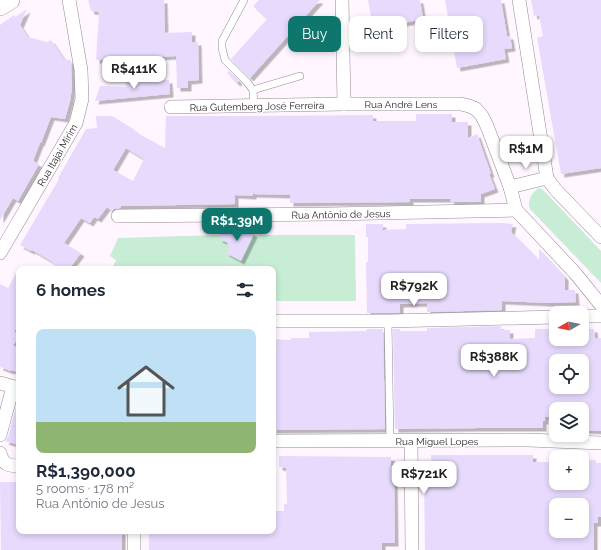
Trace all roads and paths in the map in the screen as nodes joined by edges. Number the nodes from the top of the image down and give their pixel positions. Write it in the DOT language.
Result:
graph roads {
  1 [pos="10,0"];
  2 [pos="69,0"];
  3 [pos="244,0"];
  4 [pos="342,0"];
  5 [pos="519,0"];
  6 [pos="0,6"];
  7 [pos="300,76"];
  8 [pos="253,90"];
  9 [pos="344,104"];
  10 [pos="254,106"];
  11 [pos="171,107"];
  12 [pos="548,178"];
  13 [pos="510,187"];
  14 [pos="516,210"];
  15 [pos="118,216"];
  16 [pos="601,237"];
  17 [pos="0,253"];
  18 [pos="601,305"];
  19 [pos="589,316"];
  20 [pos="601,316"];
  21 [pos="549,317"];
  22 [pos="388,321"];
  23 [pos="276,322"];
  24 [pos="0,383"];
  25 [pos="16,388"];
  26 [pos="0,435"];
  27 [pos="276,441"];
  28 [pos="390,441"];
  29 [pos="411,441"];
  30 [pos="601,443"];
  31 [pos="0,453"];
  32 [pos="16,466"];
  33 [pos="134,534"];
  34 [pos="134,550"];
  35 [pos="412,550"];
  1 -- 6 [label="street"];
  2 -- 17 [label="street, Rua Itajaí Mirim"];
  3 -- 8 [label="lane"];
  4 -- 9 [label="street"];
  5 -- 12 [label="street"];
  7 -- 8 [label="lane"];
  8 -- 10 [label="lane"];
  9 -- 10 [label="street, Rua Gutemberg José Ferreira"];
  9 -- 13 [label="street, Rua André Lens"];
  10 -- 11 [label="street, Rua Gutemberg José Ferreira"];
  12 -- 13 [label="street"];
  12 -- 16 [label="street"];
  13 -- 14 [label="street, Rua André Lens"];
  14 -- 15 [label="street, Rua Antônio de Jesus"];
  14 -- 18 [label="street"];
  19 -- 20 [label="street"];
  21 -- 22 [label="street"];
  22 -- 23 [label="street"];
  22 -- 28 [label="lane"];
  24 -- 25 [label="street"];
  25 -- 26 [label="street"];
  27 -- 28 [label="street, Rua Miguel Lopes"];
  28 -- 29 [label="street, Rua Miguel Lopes"];
  29 -- 30 [label="street, Rua Miguel Lopes"];
  29 -- 35 [label="street"];
  31 -- 32 [label="street"];
  33 -- 34 [label="street"];
}
